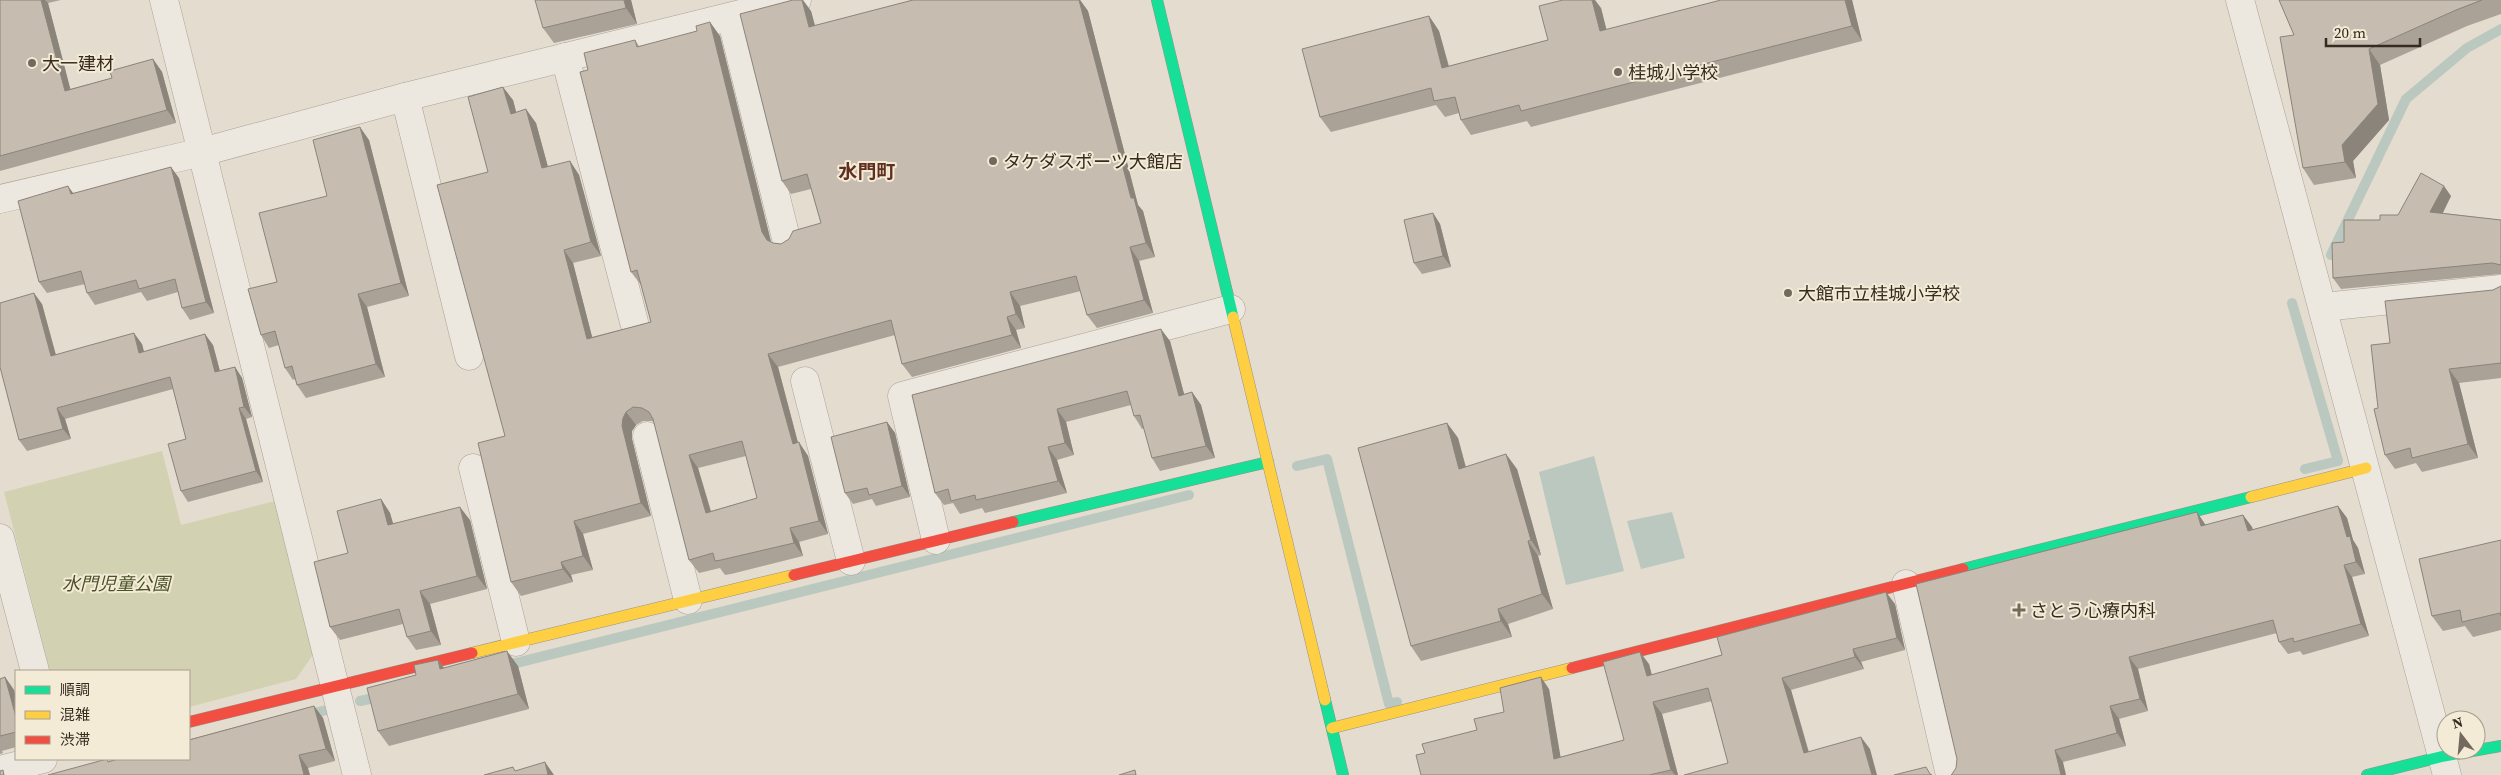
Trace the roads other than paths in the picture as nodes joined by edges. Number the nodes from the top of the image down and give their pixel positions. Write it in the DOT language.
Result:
graph roads {
  1 [pos="164,0"];
  2 [pos="797,0"];
  3 [pos="1157,0"];
  4 [pos="2240,0"];
  5 [pos="731,17"];
  6 [pos="565,57"];
  7 [pos="405,97"];
  8 [pos="202,152"];
  9 [pos="0,199"];
  10 [pos="787,242"];
  11 [pos="2501,289"];
  12 [pos="2323,307"];
  13 [pos="1231,308"];
  14 [pos="634,322"];
  15 [pos="469,356"];
  16 [pos="805,381"];
  17 [pos="647,436"];
  18 [pos="1268,462"];
  19 [pos="473,468"];
  20 [pos="2366,468"];
  21 [pos="0,538"];
  22 [pos="936,540"];
  23 [pos="851,561"];
  24 [pos="1906,584"];
  25 [pos="8,597"];
  26 [pos="688,600"];
  27 [pos="516,642"];
  28 [pos="35,670"];
  29 [pos="335,686"];
  30 [pos="190,722"];
  31 [pos="1332,728"];
  32 [pos="2501,746"];
  33 [pos="39,760"];
  34 [pos="2445,766"];
  35 [pos="0,770"];
  36 [pos="357,775"];
  37 [pos="1343,775"];
  38 [pos="1950,775"];
  39 [pos="2367,775"];
  1 -- 8 [label="street"];
  2 -- 5 [label="street"];
  3 -- 13 [label="street"];
  4 -- 12 [label="street"];
  5 -- 6 [label="street"];
  5 -- 10 [label="street"];
  6 -- 7 [label="street"];
  6 -- 14 [label="street"];
  7 -- 8 [label="street"];
  7 -- 15 [label="street"];
  8 -- 9 [label="street"];
  8 -- 29 [label="street"];
  11 -- 12 [label="street"];
  12 -- 20 [label="street"];
  13 -- 18 [label="street"];
  13 -- 22 [label="street"];
  16 -- 23 [label="street"];
  17 -- 26 [label="street"];
  18 -- 22 [label="street"];
  18 -- 31 [label="street"];
  19 -- 27 [label="street"];
  20 -- 24 [label="street"];
  20 -- 34 [label="street"];
  21 -- 25 [label="street"];
  22 -- 23 [label="street"];
  23 -- 26 [label="street"];
  24 -- 31 [label="street"];
  24 -- 38 [label="street"];
  25 -- 28 [label="street"];
  26 -- 27 [label="street"];
  27 -- 29 [label="street"];
  29 -- 30 [label="street"];
  29 -- 36 [label="street"];
  31 -- 37 [label="street"];
  32 -- 34 [label="street"];
  33 -- 35 [label="street"];
  34 -- 39 [label="street"];
}
